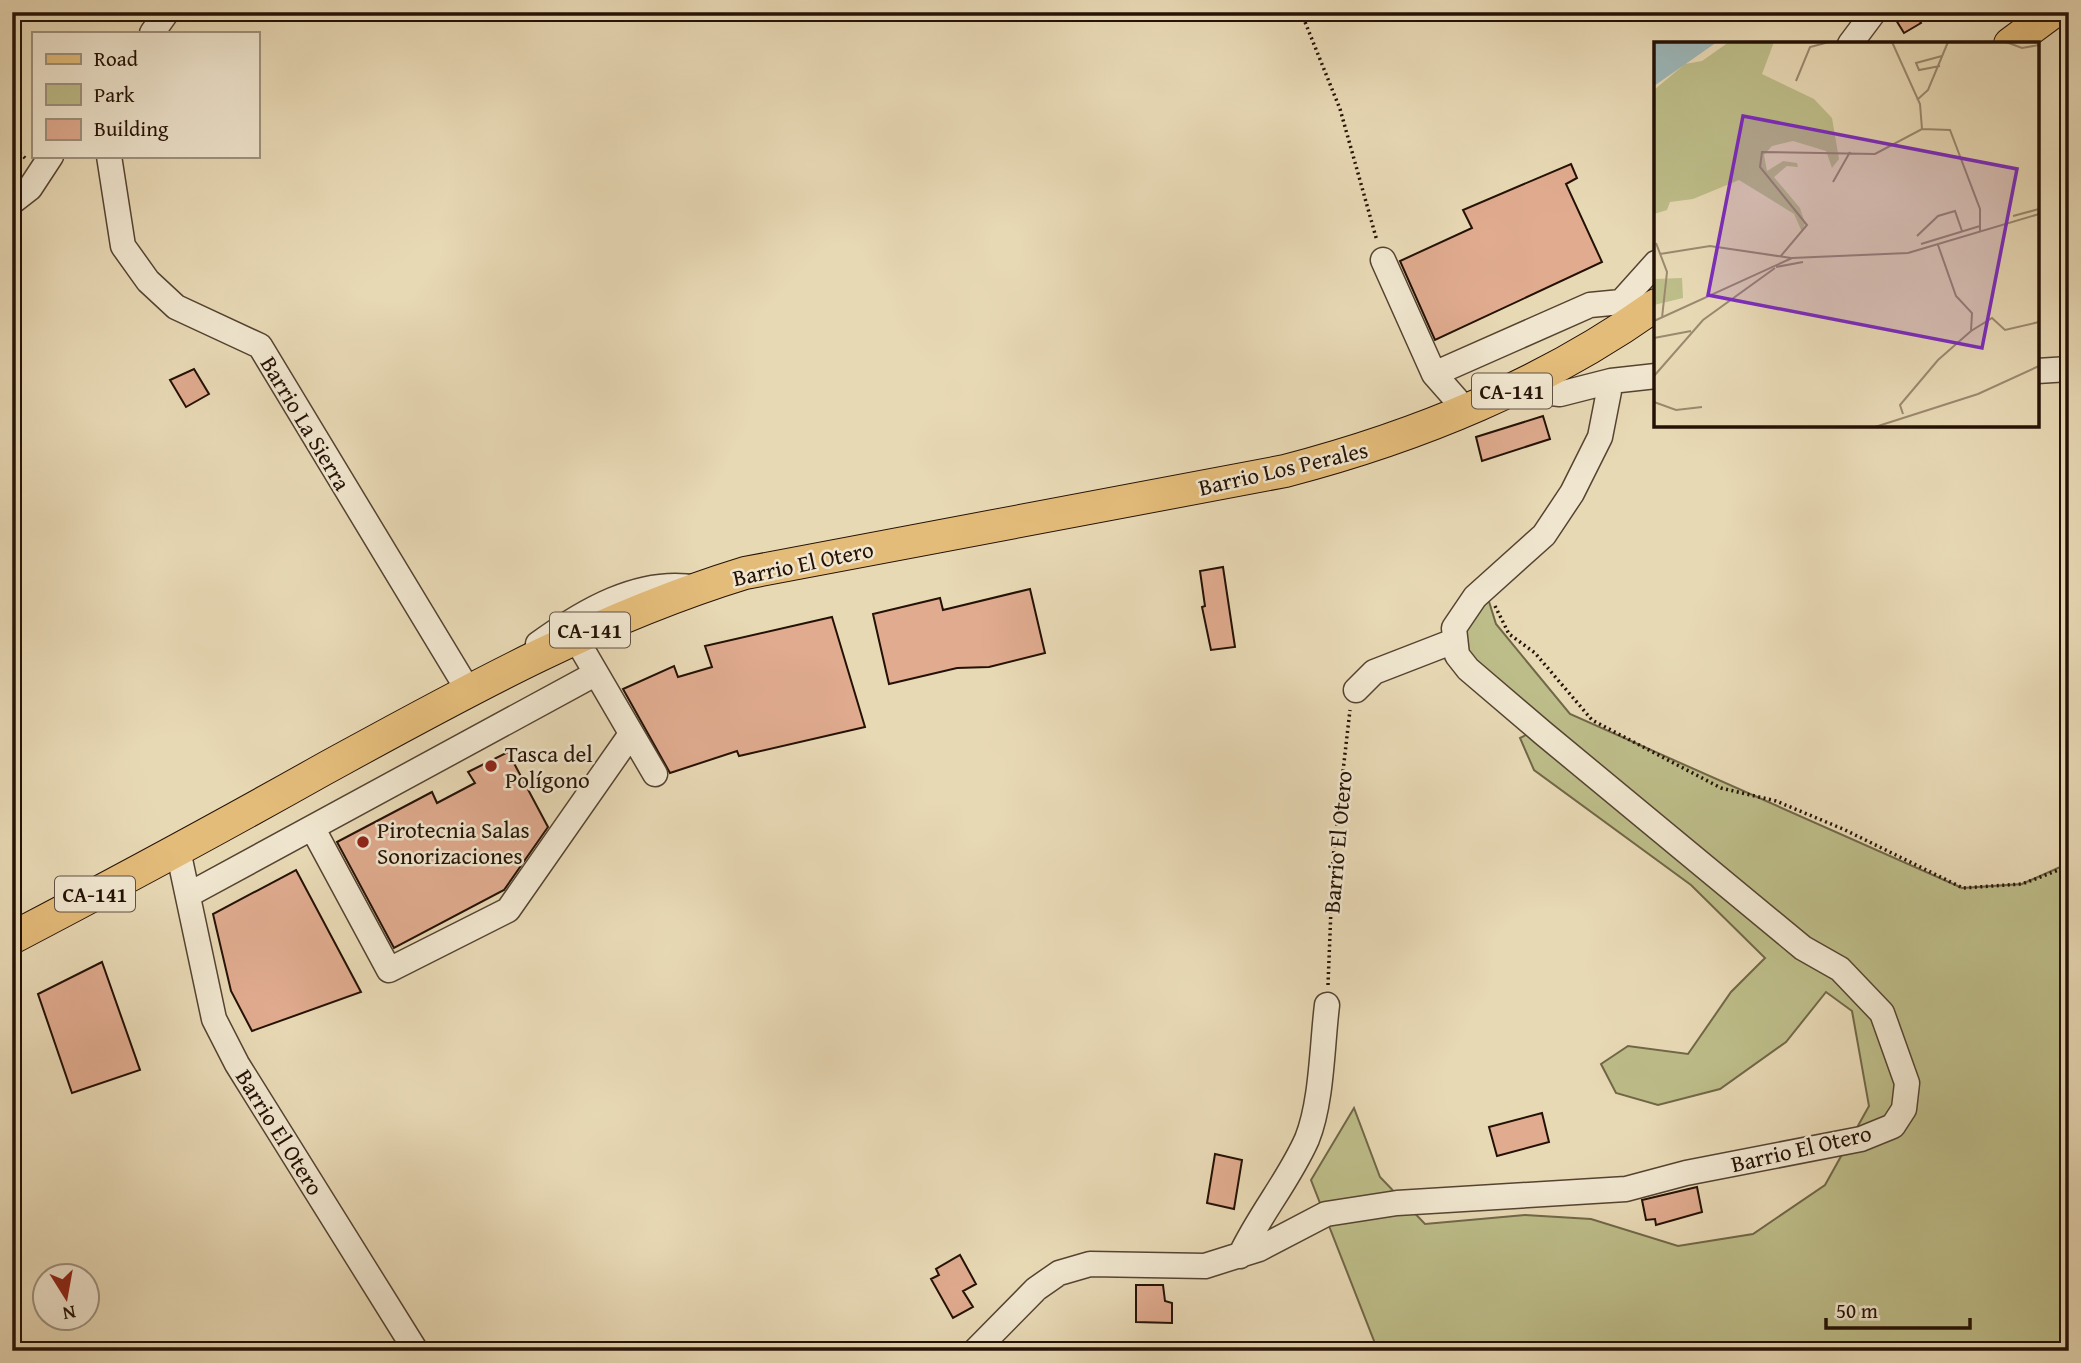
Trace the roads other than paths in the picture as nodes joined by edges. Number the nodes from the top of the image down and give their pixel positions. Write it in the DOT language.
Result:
graph roads {
  1 [pos="167,12"];
  2 [pos="1874,12"];
  3 [pos="2053,12"];
  4 [pos="153,32"];
  5 [pos="1852,42"];
  6 [pos="2013,42"];
  7 [pos="50,158"];
  8 [pos="109,158"];
  9 [pos="12,202"];
  10 [pos="1382,260"];
  11 [pos="1654,268"];
  12 [pos="1637,309"];
  13 [pos="2069,369"];
  14 [pos="2039,371"];
  15 [pos="1434,374"];
  16 [pos="1654,376"];
  17 [pos="1611,381"];
  18 [pos="1517,389"];
  19 [pos="1461,413"];
  20 [pos="1041,517"];
  21 [pos="698,588"];
  22 [pos="575,638"];
  23 [pos="1454,640"];
  24 [pos="524,662"];
  25 [pos="595,674"];
  26 [pos="468,690"];
  27 [pos="1356,690"];
  28 [pos="631,734"];
  29 [pos="655,775"];
  30 [pos="313,829"];
  31 [pos="178,850"];
  32 [pos="188,895"];
  33 [pos="12,938"];
  34 [pos="1327,1005"];
  35 [pos="1240,1256"];
  36 [pos="416,1351"];
  37 [pos="975,1351"];
  1 -- 4 [label="street"];
  2 -- 5 [label="street"];
  3 -- 6 [label="main road"];
  7 -- 9 [label="street"];
  8 -- 26 [label="street, Barrio La Sierra"];
  10 -- 15 [label="street"];
  11 -- 12 [label="street, Barrio Los Perales"];
  12 -- 15 [label="street"];
  12 -- 18 [label="main road, Barrio Los Perales / CA-141"];
  13 -- 14 [label="street"];
  15 -- 19 [label="street"];
  16 -- 17 [label="street, Barrio Los Perales"];
  17 -- 18 [label="street, Barrio Los Perales"];
  17 -- 23 [label="street"];
  18 -- 19 [label="main road, Barrio Los Perales / CA-141"];
  19 -- 20 [label="main road, Barrio Los Perales / CA-141"];
  20 -- 21 [label="main road, Barrio El Otero / CA-141"];
  21 -- 22 [label="main road, Barrio El Otero / CA-141"];
  21 -- 24 [label="street"];
  22 -- 24 [label="main road, Barrio El Otero / CA-141"];
  22 -- 25 [label="street"];
  23 -- 27 [label="street"];
  23 -- 35 [label="street, Barrio El Otero"];
  24 -- 26 [label="main road, Barrio El Otero / CA-141"];
  25 -- 28 [label="street"];
  25 -- 30 [label="street"];
  26 -- 31 [label="main road, Barrio El Otero / CA-141"];
  28 -- 29 [label="street"];
  28 -- 30 [label="street"];
  30 -- 32 [label="street"];
  31 -- 32 [label="street, Barrio El Otero"];
  31 -- 33 [label="main road, Barrio El Otero / CA-141"];
  32 -- 36 [label="street, Barrio El Otero"];
  34 -- 35 [label="street"];
  35 -- 37 [label="street, Barrio El Otero"];
}
